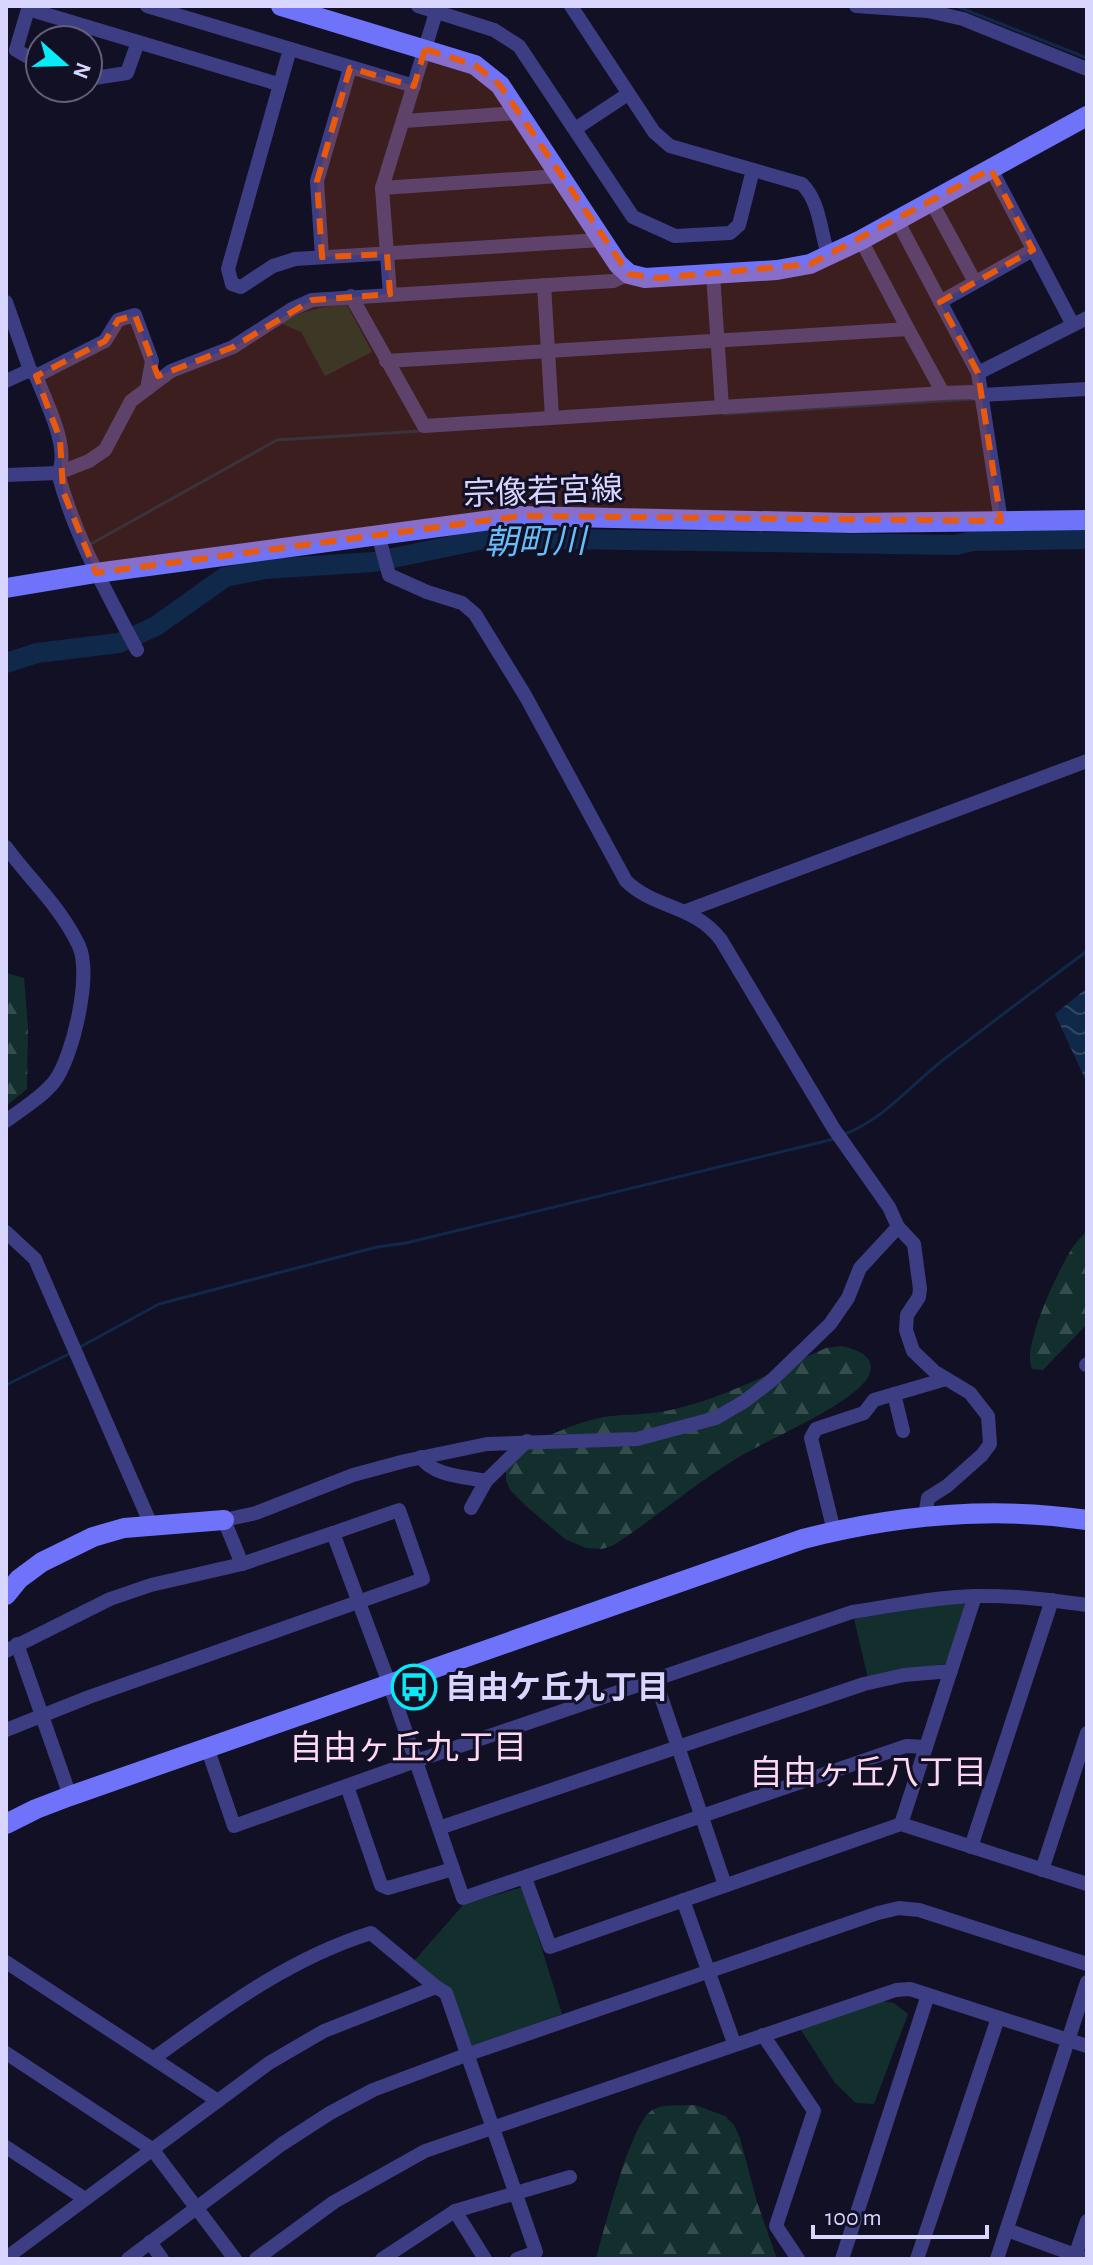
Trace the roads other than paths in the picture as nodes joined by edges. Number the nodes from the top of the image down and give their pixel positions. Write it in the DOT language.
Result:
graph roads {
  1 [pos="147,6"];
  2 [pos="281,6"];
  3 [pos="418,6"];
  4 [pos="571,6"];
  5 [pos="856,6"];
  6 [pos="29,8"];
  7 [pos="928,8"];
  8 [pos="437,9"];
  9 [pos="24,24"];
  10 [pos="138,42"];
  11 [pos="290,49"];
  12 [pos="425,49"];
  13 [pos="24,55"];
  14 [pos="350,68"];
  15 [pos="1087,69"];
  16 [pos="104,77"];
  17 [pos="278,84"];
  18 [pos="414,86"];
  19 [pos="628,94"];
  20 [pos="518,113"];
  21 [pos="1087,116"];
  22 [pos="404,121"];
  23 [pos="575,129"];
  24 [pos="991,169"];
  25 [pos="753,170"];
  26 [pos="559,176"];
  27 [pos="382,188"];
  28 [pos="931,201"];
  29 [pos="897,220"];
  30 [pos="601,240"];
  31 [pos="861,240"];
  32 [pos="1033,250"];
  33 [pos="387,254"];
  34 [pos="322,257"];
  35 [pos="829,257"];
  36 [pos="629,274"];
  37 [pos="713,274"];
  38 [pos="975,282"];
  39 [pos="544,285"];
  40 [pos="390,294"];
  41 [pos="351,296"];
  42 [pos="6,302"];
  43 [pos="940,302"];
  44 [pos="1080,321"];
  45 [pos="908,329"];
  46 [pos="717,341"];
  47 [pos="548,351"];
  48 [pos="386,361"];
  49 [pos="33,373"];
  50 [pos="978,373"];
  51 [pos="6,381"];
  52 [pos="147,389"];
  53 [pos="1087,389"];
  54 [pos="943,393"];
  55 [pos="981,395"];
  56 [pos="722,407"];
  57 [pos="552,417"];
  58 [pos="58,473"];
  59 [pos="6,475"];
  60 [pos="1087,520"];
  61 [pos="1001,521"];
  62 [pos="378,534"];
  63 [pos="96,573"];
  64 [pos="6,588"];
  65 [pos="137,650"];
  66 [pos="1087,761"];
  67 [pos="6,847"];
  68 [pos="686,911"];
  69 [pos="6,1121"];
  70 [pos="898,1227"];
  71 [pos="6,1232"];
  72 [pos="946,1379"];
  73 [pos="894,1394"];
  74 [pos="903,1431"];
  75 [pos="527,1441"];
  76 [pos="421,1457"];
  77 [pos="486,1481"];
  78 [pos="471,1508"];
  79 [pos="925,1516"];
  80 [pos="224,1520"];
  81 [pos="1087,1520"];
  82 [pos="152,1527"];
  83 [pos="834,1531"];
  84 [pos="333,1533"];
  85 [pos="242,1564"];
  86 [pos="6,1595"];
  87 [pos="975,1596"];
  88 [pos="1052,1600"];
  89 [pos="358,1602"];
  90 [pos="1087,1605"];
  91 [pos="12,1647"];
  92 [pos="951,1671"];
  93 [pos="655,1679"];
  94 [pos="389,1683"];
  95 [pos="43,1715"];
  96 [pos="6,1730"];
  97 [pos="1087,1733"];
  98 [pos="207,1747"];
  99 [pos="926,1747"];
  100 [pos="679,1748"];
  101 [pos="416,1761"];
  102 [pos="347,1786"];
  103 [pos="70,1796"];
  104 [pos="702,1816"];
  105 [pos="6,1824"];
  106 [pos="901,1824"];
  107 [pos="439,1828"];
  108 [pos="971,1847"];
  109 [pos="453,1869"];
  110 [pos="1042,1870"];
  111 [pos="525,1878"];
  112 [pos="1087,1884"];
  113 [pos="725,1885"];
  114 [pos="683,1900"];
  115 [pos="6,1962"];
  116 [pos="1087,1964"];
  117 [pos="707,1973"];
  118 [pos="1087,1982"];
  119 [pos="436,1987"];
  120 [pos="928,1995"];
  121 [pos="998,2018"];
  122 [pos="763,2035"];
  123 [pos="1068,2039"];
  124 [pos="734,2043"];
  125 [pos="1087,2046"];
  126 [pos="6,2053"];
  127 [pos="466,2055"];
  128 [pos="154,2058"];
  129 [pos="218,2101"];
  130 [pos="492,2127"];
  131 [pos="6,2147"];
  132 [pos="152,2149"];
  133 [pos="570,2177"];
  134 [pos="515,2193"];
  135 [pos="85,2199"];
  136 [pos="197,2208"];
  137 [pos="455,2211"];
  138 [pos="1087,2221"];
  139 [pos="1007,2230"];
  140 [pos="150,2242"];
  141 [pos="9,2251"];
  142 [pos="1078,2258"];
  143 [pos="128,2259"];
  144 [pos="162,2259"];
  145 [pos="235,2259"];
  146 [pos="256,2259"];
  147 [pos="382,2259"];
  148 [pos="485,2259"];
  149 [pos="517,2259"];
  150 [pos="798,2259"];
  151 [pos="842,2259"];
  152 [pos="917,2259"];
  153 [pos="997,2259"];
  1 -- 11 [label="street"];
  2 -- 12 [label="street"];
  3 -- 8 [label="street"];
  4 -- 19 [label="street"];
  5 -- 7 [label="street"];
  6 -- 10 [label="street"];
  7 -- 15 [label="street"];
  8 -- 12 [label="street"];
  8 -- 23 [label="street"];
  9 -- 13 [label="street"];
  10 -- 16 [label="street"];
  10 -- 17 [label="street"];
  11 -- 14 [label="street"];
  11 -- 17 [label="street"];
  12 -- 18 [label="street"];
  12 -- 20 [label="street"];
  14 -- 18 [label="street"];
  14 -- 34 [label="street"];
  17 -- 34 [label="street"];
  18 -- 22 [label="street"];
  19 -- 23 [label="street"];
  19 -- 25 [label="street"];
  20 -- 22 [label="street"];
  20 -- 26 [label="street"];
  21 -- 24 [label="street"];
  22 -- 27 [label="street"];
  23 -- 25 [label="street"];
  24 -- 28 [label="street"];
  24 -- 32 [label="street"];
  25 -- 35 [label="street"];
  26 -- 27 [label="street"];
  26 -- 30 [label="street"];
  27 -- 33 [label="street"];
  28 -- 29 [label="street"];
  28 -- 38 [label="street"];
  29 -- 31 [label="street"];
  29 -- 43 [label="street"];
  30 -- 33 [label="street"];
  30 -- 36 [label="street"];
  31 -- 35 [label="street"];
  31 -- 45 [label="street"];
  32 -- 38 [label="street"];
  32 -- 44 [label="street"];
  33 -- 34 [label="street"];
  33 -- 40 [label="street"];
  35 -- 37 [label="street"];
  36 -- 37 [label="street"];
  36 -- 39 [label="street"];
  37 -- 46 [label="street"];
  38 -- 43 [label="street"];
  39 -- 40 [label="street"];
  39 -- 47 [label="street"];
  40 -- 41 [label="street"];
  41 -- 48 [label="street"];
  41 -- 52 [label="street"];
  42 -- 49 [label="street"];
  43 -- 50 [label="street"];
  44 -- 50 [label="street"];
  45 -- 46 [label="street"];
  45 -- 54 [label="street"];
  46 -- 47 [label="street"];
  46 -- 56 [label="street"];
  47 -- 48 [label="street"];
  47 -- 57 [label="street"];
  48 -- 57 [label="street"];
  49 -- 51 [label="street"];
  49 -- 52 [label="street"];
  49 -- 58 [label="street"];
  50 -- 55 [label="street"];
  52 -- 58 [label="street"];
  53 -- 55 [label="street"];
  54 -- 55 [label="street"];
  54 -- 56 [label="street"];
  55 -- 61 [label="street"];
  56 -- 57 [label="street"];
  58 -- 59 [label="street"];
  58 -- 63 [label="street"];
  60 -- 61 [label="street, 宗像若宮線"];
  61 -- 62 [label="street, 宗像若宮線"];
  62 -- 63 [label="street, 宗像若宮線"];
  62 -- 68 [label="street"];
  63 -- 64 [label="street, 宗像若宮線"];
  63 -- 65 [label="street"];
  66 -- 68 [label="street"];
  67 -- 69 [label="street"];
  68 -- 70 [label="street"];
  70 -- 72 [label="street"];
  70 -- 75 [label="street"];
  71 -- 82 [label="street"];
  72 -- 73 [label="street"];
  72 -- 79 [label="street"];
  73 -- 74 [label="street"];
  73 -- 83 [label="street"];
  75 -- 76 [label="street"];
  75 -- 77 [label="street"];
  76 -- 77 [label="street"];
  76 -- 80 [label="street"];
  77 -- 78 [label="street"];
  79 -- 81 [label="street"];
  79 -- 83 [label="street"];
  80 -- 82 [label="street"];
  80 -- 85 [label="street"];
  82 -- 86 [label="street"];
  83 -- 94 [label="street"];
  84 -- 85 [label="street"];
  84 -- 89 [label="street"];
  84 -- 89 [label="street"];
  85 -- 91 [label="street"];
  87 -- 88 [label="street"];
  87 -- 92 [label="street"];
  87 -- 93 [label="street"];
  88 -- 90 [label="street"];
  88 -- 108 [label="street"];
  89 -- 94 [label="street"];
  89 -- 95 [label="street"];
  91 -- 95 [label="street"];
  92 -- 99 [label="street"];
  92 -- 100 [label="street"];
  93 -- 100 [label="street"];
  93 -- 101 [label="street"];
  94 -- 98 [label="street"];
  94 -- 101 [label="street"];
  95 -- 96 [label="street"];
  95 -- 103 [label="street"];
  97 -- 110 [label="street"];
  98 -- 102 [label="street"];
  98 -- 103 [label="street"];
  99 -- 104 [label="street"];
  99 -- 106 [label="street"];
  100 -- 104 [label="street"];
  100 -- 107 [label="street"];
  101 -- 102 [label="street"];
  101 -- 107 [label="street"];
  102 -- 109 [label="street"];
  103 -- 105 [label="street"];
  104 -- 111 [label="street"];
  104 -- 113 [label="street"];
  106 -- 108 [label="street"];
  106 -- 113 [label="street"];
  107 -- 109 [label="street"];
  108 -- 110 [label="street"];
  109 -- 111 [label="street"];
  110 -- 112 [label="street"];
  111 -- 114 [label="street"];
  113 -- 114 [label="street"];
  114 -- 117 [label="street"];
  115 -- 128 [label="street"];
  116 -- 117 [label="street"];
  117 -- 124 [label="street"];
  117 -- 127 [label="street"];
  118 -- 123 [label="street"];
  119 -- 127 [label="street"];
  119 -- 128 [label="street"];
  119 -- 129 [label="street"];
  120 -- 121 [label="street"];
  120 -- 122 [label="street"];
  120 -- 151 [label="street"];
  121 -- 123 [label="street"];
  121 -- 152 [label="street"];
  122 -- 124 [label="street"];
  122 -- 150 [label="street"];
  123 -- 125 [label="street"];
  123 -- 139 [label="street"];
  124 -- 130 [label="street"];
  126 -- 132 [label="street"];
  127 -- 130 [label="street"];
  127 -- 136 [label="street"];
  128 -- 129 [label="street"];
  129 -- 132 [label="street"];
  130 -- 134 [label="street"];
  130 -- 146 [label="street"];
  131 -- 135 [label="street"];
  132 -- 135 [label="street"];
  132 -- 136 [label="street"];
  133 -- 134 [label="street"];
  134 -- 137 [label="street"];
  134 -- 149 [label="street"];
  135 -- 141 [label="street"];
  136 -- 140 [label="street"];
  136 -- 145 [label="street"];
  137 -- 147 [label="street"];
  137 -- 148 [label="street"];
  138 -- 142 [label="street"];
  139 -- 142 [label="street"];
  139 -- 153 [label="street"];
  140 -- 143 [label="street"];
  140 -- 144 [label="street"];
}
